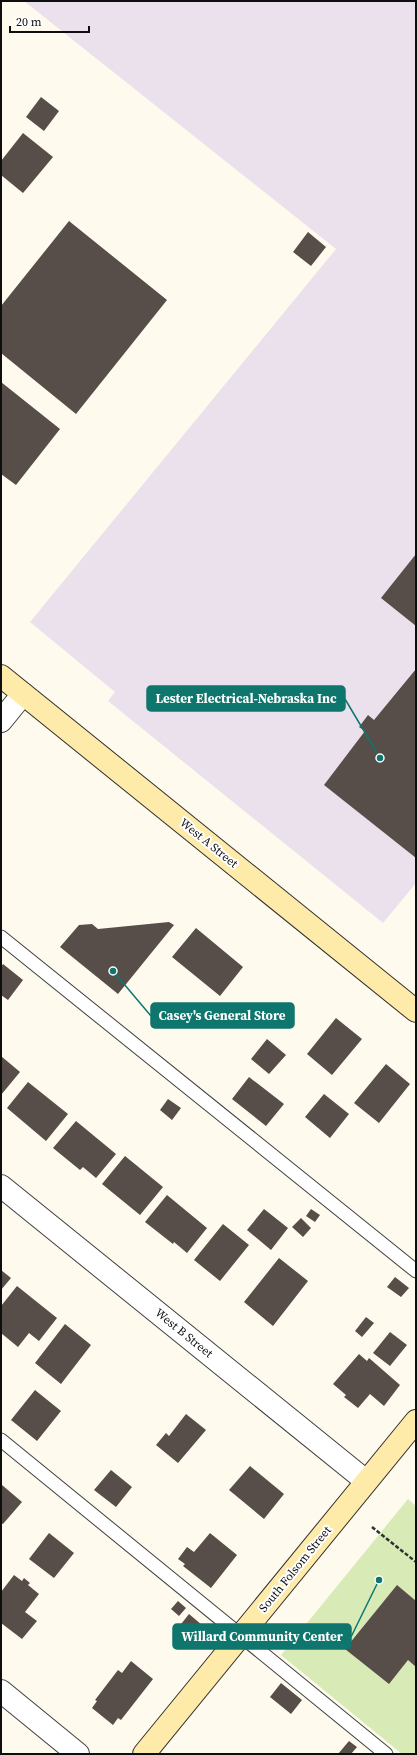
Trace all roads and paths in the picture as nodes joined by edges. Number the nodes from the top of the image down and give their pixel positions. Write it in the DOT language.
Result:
graph roads {
  1 [pos="1,676"];
  2 [pos="23,694"];
  3 [pos="1,721"];
  4 [pos="1,937"];
  5 [pos="416,1011"];
  6 [pos="1,1186"];
  7 [pos="416,1271"];
  8 [pos="416,1421"];
  9 [pos="1,1440"];
  10 [pos="366,1481"];
  11 [pos="372,1527"];
  12 [pos="416,1562"];
  13 [pos="241,1635"];
  14 [pos="1,1692"];
  15 [pos="78,1754"];
  16 [pos="144,1754"];
  17 [pos="386,1754"];
  1 -- 2 [label="main road, West A Street"];
  2 -- 3 [label="street"];
  2 -- 5 [label="main road, West A Street"];
  4 -- 7 [label="lane"];
  6 -- 10 [label="street, West B Street"];
  8 -- 10 [label="main road, South Folsom Street"];
  9 -- 13 [label="lane"];
  10 -- 13 [label="main road, South Folsom Street"];
  11 -- 12 [label="path"];
  13 -- 16 [label="main road, South Folsom Street"];
  13 -- 17 [label="lane"];
  14 -- 15 [label="street"];
}
